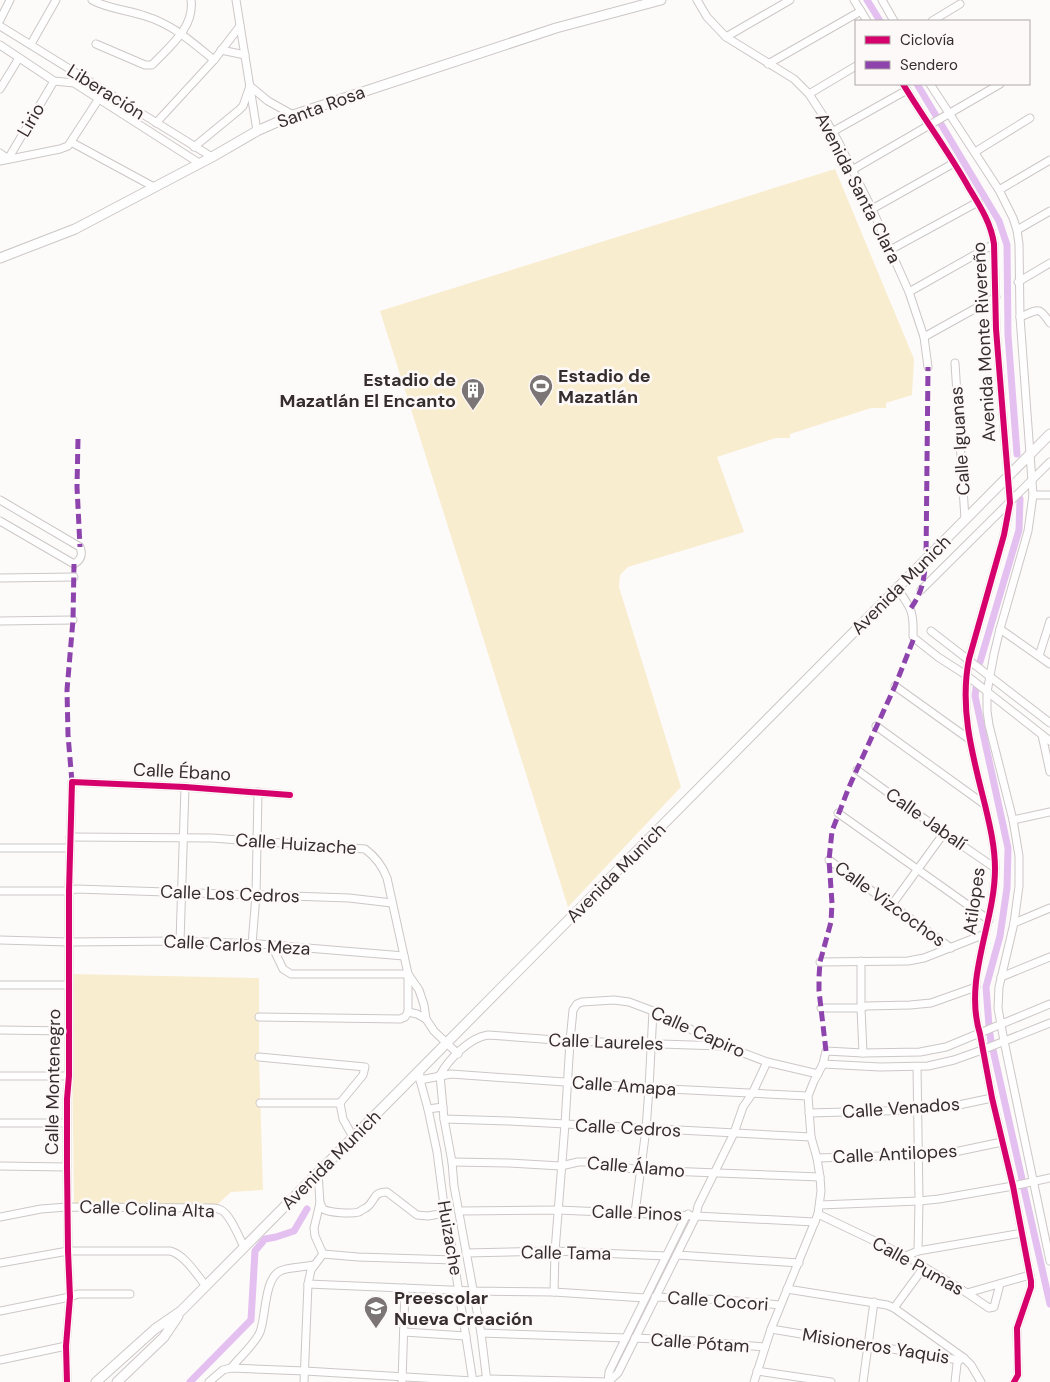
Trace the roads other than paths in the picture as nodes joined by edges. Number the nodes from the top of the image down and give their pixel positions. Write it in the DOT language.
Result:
graph roads {
  1 [pos="10,0"];
  2 [pos="56,0"];
  3 [pos="92,0"];
  4 [pos="191,0"];
  5 [pos="236,0"];
  6 [pos="660,0"];
  7 [pos="697,0"];
  8 [pos="790,0"];
  9 [pos="854,0"];
  10 [pos="882,0"];
  11 [pos="960,4"];
  12 [pos="861,11"];
  13 [pos="0,20"];
  14 [pos="866,20"];
  15 [pos="893,20"];
  16 [pos="934,20"];
  17 [pos="0,26"];
  18 [pos="240,26"];
  19 [pos="182,34"];
  20 [pos="726,37"];
  21 [pos="31,44"];
  22 [pos="96,44"];
  23 [pos="0,46"];
  24 [pos="222,50"];
  25 [pos="245,55"];
  26 [pos="19,58"];
  27 [pos="214,60"];
  28 [pos="768,64"];
  29 [pos="855,67"];
  30 [pos="54,80"];
  31 [pos="931,85"];
  32 [pos="998,85"];
  33 [pos="250,86"];
  34 [pos="905,87"];
  35 [pos="0,89"];
  36 [pos="103,90"];
  37 [pos="809,94"];
  38 [pos="98,100"];
  39 [pos="949,113"];
  40 [pos="293,115"];
  41 [pos="1030,118"];
  42 [pos="156,123"];
  43 [pos="929,125"];
  44 [pos="257,131"];
  45 [pos="832,132"];
  46 [pos="71,142"];
  47 [pos="194,147"];
  48 [pos="975,152"];
  49 [pos="0,153"];
  50 [pos="212,157"];
  51 [pos="8,159"];
  52 [pos="1050,160"];
  53 [pos="0,161"];
  54 [pos="199,163"];
  55 [pos="954,163"];
  56 [pos="852,170"];
  57 [pos="154,187"];
  58 [pos="999,190"];
  59 [pos="978,202"];
  60 [pos="872,209"];
  61 [pos="1050,211"];
  62 [pos="1017,230"];
  63 [pos="994,244"];
  64 [pos="890,250"];
  65 [pos="0,258"];
  66 [pos="1050,263"];
  67 [pos="1018,282"];
  68 [pos="909,292"];
  69 [pos="996,297"];
  70 [pos="1020,317"];
  71 [pos="1050,323"];
  72 [pos="924,336"];
  73 [pos="955,363"];
  74 [pos="928,367"];
  75 [pos="1050,434"];
  76 [pos="1029,455"];
  77 [pos="1050,462"];
  78 [pos="1008,477"];
  79 [pos="1032,480"];
  80 [pos="1033,495"];
  81 [pos="1050,495"];
  82 [pos="0,500"];
  83 [pos="1010,503"];
  84 [pos="966,519"];
  85 [pos="0,521"];
  86 [pos="74,577"];
  87 [pos="0,578"];
  88 [pos="897,588"];
  89 [pos="921,590"];
  90 [pos="0,620"];
  91 [pos="73,620"];
  92 [pos="1050,621"];
  93 [pos="1000,628"];
  94 [pos="931,630"];
  95 [pos="1040,656"];
  96 [pos="969,659"];
  97 [pos="1050,664"];
  98 [pos="966,675"];
  99 [pos="989,676"];
  100 [pos="895,686"];
  101 [pos="987,692"];
  102 [pos="1050,723"];
  103 [pos="876,726"];
  104 [pos="1042,735"];
  105 [pos="969,739"];
  106 [pos="1050,741"];
  107 [pos="857,770"];
  108 [pos="1050,772"];
  109 [pos="72,782"];
  110 [pos="185,787"];
  111 [pos="258,792"];
  112 [pos="290,795"];
  113 [pos="984,804"];
  114 [pos="1050,812"];
  115 [pos="838,813"];
  116 [pos="1014,820"];
  117 [pos="944,833"];
  118 [pos="70,837"];
  119 [pos="183,838"];
  120 [pos="257,841"];
  121 [pos="0,848"];
  122 [pos="70,848"];
  123 [pos="829,860"];
  124 [pos="995,868"];
  125 [pos="918,869"];
  126 [pos="0,892"];
  127 [pos="69,892"];
  128 [pos="182,892"];
  129 [pos="256,895"];
  130 [pos="392,903"];
  131 [pos="891,906"];
  132 [pos="1050,908"];
  133 [pos="989,920"];
  134 [pos="1014,923"];
  135 [pos="985,934"];
  136 [pos="0,940"];
  137 [pos="180,941"];
  138 [pos="69,942"];
  139 [pos="252,944"];
  140 [pos="272,946"];
  141 [pos="951,948"];
  142 [pos="404,956"];
  143 [pos="1050,957"];
  144 [pos="861,961"];
  145 [pos="820,962"];
  146 [pos="408,974"];
  147 [pos="1001,977"];
  148 [pos="0,985"];
  149 [pos="69,985"];
  150 [pos="976,988"];
  151 [pos="1050,1004"];
  152 [pos="821,1008"];
  153 [pos="861,1008"];
  154 [pos="653,1011"];
  155 [pos="407,1014"];
  156 [pos="259,1018"];
  157 [pos="426,1019"];
  158 [pos="1050,1023"];
  159 [pos="1001,1025"];
  160 [pos="0,1030"];
  161 [pos="69,1031"];
  162 [pos="980,1034"];
  163 [pos="570,1041"];
  164 [pos="1004,1041"];
  165 [pos="446,1044"];
  166 [pos="652,1044"];
  167 [pos="725,1046"];
  168 [pos="982,1050"];
  169 [pos="863,1053"];
  170 [pos="458,1054"];
  171 [pos="259,1057"];
  172 [pos="767,1062"];
  173 [pos="823,1064"];
  174 [pos="917,1067"];
  175 [pos="420,1070"];
  176 [pos="818,1074"];
  177 [pos="440,1075"];
  178 [pos="0,1076"];
  179 [pos="69,1076"];
  180 [pos="420,1080"];
  181 [pos="568,1083"];
  182 [pos="650,1088"];
  183 [pos="752,1094"];
  184 [pos="808,1096"];
  185 [pos="992,1098"];
  186 [pos="260,1103"];
  187 [pos="340,1103"];
  188 [pos="443,1107"];
  189 [pos="428,1109"];
  190 [pos="918,1110"];
  191 [pos="809,1113"];
  192 [pos="444,1119"];
  193 [pos="0,1123"];
  194 [pos="67,1124"];
  195 [pos="566,1124"];
  196 [pos="646,1128"];
  197 [pos="734,1133"];
  198 [pos="353,1137"];
  199 [pos="811,1138"];
  200 [pos="1002,1142"];
  201 [pos="437,1152"];
  202 [pos="450,1152"];
  203 [pos="919,1155"];
  204 [pos="817,1158"];
  205 [pos="452,1162"];
  206 [pos="0,1166"];
  207 [pos="561,1166"];
  208 [pos="67,1167"];
  209 [pos="640,1170"];
  210 [pos="318,1173"];
  211 [pos="714,1174"];
  212 [pos="820,1177"];
  213 [pos="1050,1178"];
  214 [pos="1034,1182"];
  215 [pos="1013,1186"];
  216 [pos="919,1201"];
  217 [pos="320,1202"];
  218 [pos="820,1205"];
  219 [pos="698,1206"];
  220 [pos="67,1207"];
  221 [pos="558,1210"];
  222 [pos="459,1211"];
  223 [pos="445,1213"];
  224 [pos="635,1213"];
  225 [pos="818,1214"];
  226 [pos="686,1216"];
  227 [pos="696,1216"];
  228 [pos="0,1217"];
  229 [pos="815,1222"];
  230 [pos="1047,1228"];
  231 [pos="1022,1233"];
  232 [pos="244,1247"];
  233 [pos="68,1251"];
  234 [pos="555,1251"];
  235 [pos="918,1251"];
  236 [pos="466,1253"];
  237 [pos="324,1254"];
  238 [pos="677,1254"];
  239 [pos="666,1256"];
  240 [pos="906,1256"];
  241 [pos="454,1260"];
  242 [pos="1050,1261"];
  243 [pos="0,1263"];
  244 [pos="798,1263"];
  245 [pos="314,1265"];
  246 [pos="924,1267"];
  247 [pos="1030,1276"];
  248 [pos="308,1284"];
  249 [pos="1000,1284"];
  250 [pos="206,1286"];
  251 [pos="406,1288"];
  252 [pos="787,1289"];
  253 [pos="459,1290"];
  254 [pos="472,1291"];
  255 [pos="554,1292"];
  256 [pos="967,1293"];
  257 [pos="130,1294"];
  258 [pos="70,1297"];
  259 [pos="656,1297"];
  260 [pos="645,1298"];
  261 [pos="874,1302"];
  262 [pos="780,1305"];
  263 [pos="894,1308"];
  264 [pos="0,1311"];
  265 [pos="181,1311"];
  266 [pos="771,1329"];
  267 [pos="404,1332"];
  268 [pos="481,1333"];
  269 [pos="466,1336"];
  270 [pos="626,1338"];
  271 [pos="635,1338"];
  272 [pos="868,1345"];
  273 [pos="66,1346"];
  274 [pos="765,1347"];
  275 [pos="962,1359"];
  276 [pos="0,1360"];
  277 [pos="231,1368"];
  278 [pos="757,1370"];
  279 [pos="305,1371"];
  280 [pos="402,1379"];
  281 [pos="473,1381"];
  282 [pos="487,1381"];
  283 [pos="67,1382"];
  284 [pos="96,1382"];
  285 [pos="117,1382"];
  286 [pos="210,1382"];
  287 [pos="304,1382"];
  288 [pos="609,1382"];
  289 [pos="754,1382"];
  290 [pos="830,1382"];
  291 [pos="863,1382"];
  292 [pos="955,1382"];
  293 [pos="981,1382"];
  294 [pos="1014,1382"];
  1 -- 13 [label="street"];
  2 -- 21 [label="street"];
  3 -- 19 [label="street"];
  4 -- 19 [label="street"];
  5 -- 18 [label="street"];
  6 -- 40 [label="main road, Santa Rosa"];
  7 -- 20 [label="street, Avenida Santa Clara"];
  8 -- 20 [label="street"];
  9 -- 12 [label="street"];
  10 -- 15 [label="street"];
  11 -- 16 [label="street"];
  12 -- 14 [label="street"];
  12 -- 28 [label="street"];
  17 -- 21 [label="street, Liberación"];
  18 -- 24 [label="street"];
  18 -- 25 [label="street"];
  19 -- 22 [label="street"];
  19 -- 27 [label="street"];
  20 -- 28 [label="street, Avenida Santa Clara"];
  21 -- 36 [label="street, Liberación"];
  23 -- 26 [label="street"];
  24 -- 25 [label="street"];
  24 -- 27 [label="street"];
  25 -- 33 [label="street"];
  26 -- 30 [label="street"];
  26 -- 35 [label="street"];
  27 -- 42 [label="street"];
  28 -- 37 [label="street, Avenida Santa Clara"];
  29 -- 37 [label="street"];
  30 -- 38 [label="street"];
  30 -- 51 [label="street, Lirio"];
  31 -- 39 [label="street, Avenida Monte Rivereño"];
  32 -- 39 [label="street"];
  33 -- 40 [label="street"];
  33 -- 44 [label="street"];
  33 -- 47 [label="street"];
  34 -- 43 [label="street, Avenida Monte Rivereño"];
  34 -- 45 [label="street"];
  36 -- 38 [label="street"];
  36 -- 42 [label="street, Liberación"];
  37 -- 45 [label="street, Avenida Santa Clara"];
  38 -- 46 [label="street"];
  38 -- 54 [label="street"];
  39 -- 43 [label="street"];
  39 -- 48 [label="street, Avenida Monte Rivereño"];
  40 -- 44 [label="main road, Santa Rosa"];
  41 -- 48 [label="street"];
  42 -- 47 [label="street, Liberación"];
  43 -- 55 [label="street, Avenida Monte Rivereño"];
  43 -- 56 [label="street"];
  44 -- 50 [label="main road, Santa Rosa"];
  45 -- 56 [label="street, Avenida Santa Clara"];
  46 -- 51 [label="street"];
  46 -- 57 [label="street"];
  47 -- 50 [label="street, Liberación"];
  48 -- 58 [label="street, Avenida Monte Rivereño"];
  49 -- 51 [label="street"];
  50 -- 54 [label="main road, Santa Rosa"];
  51 -- 53 [label="street"];
  52 -- 58 [label="street"];
  54 -- 57 [label="main road, Santa Rosa"];
  55 -- 59 [label="street, Avenida Monte Rivereño"];
  55 -- 60 [label="street"];
  56 -- 60 [label="street, Avenida Santa Clara"];
  57 -- 65 [label="main road, Santa Rosa"];
  58 -- 62 [label="street, Avenida Monte Rivereño"];
  59 -- 63 [label="street, Avenida Monte Rivereño"];
  59 -- 64 [label="street"];
  60 -- 64 [label="street, Avenida Santa Clara"];
  61 -- 62 [label="street"];
  62 -- 67 [label="street, Avenida Monte Rivereño"];
  63 -- 68 [label="street"];
  63 -- 69 [label="street, Avenida Monte Rivereño"];
  64 -- 68 [label="street, Avenida Santa Clara"];
  66 -- 67 [label="street"];
  67 -- 70 [label="street, Avenida Monte Rivereño"];
  68 -- 72 [label="street, Avenida Santa Clara"];
  69 -- 72 [label="street"];
  69 -- 78 [label="street, Avenida Monte Rivereño"];
  70 -- 71 [label="street"];
  70 -- 76 [label="street, Avenida Monte Rivereño"];
  72 -- 74 [label="street, Avenida Santa Clara"];
  73 -- 84 [label="street, Calle Iguanas"];
  75 -- 76 [label="main road, Avenida Munich"];
  76 -- 78 [label="main road, Avenida Munich"];
  76 -- 79 [label="street, Avenida Monte Rivereño"];
  77 -- 79 [label="street"];
  78 -- 83 [label="street, Avenida Monte Rivereño"];
  78 -- 84 [label="main road, Avenida Munich"];
  79 -- 80 [label="street, Avenida Monte Rivereño"];
  79 -- 83 [label="street"];
  80 -- 81 [label="street"];
  80 -- 93 [label="street, Avenida Monte Rivereño"];
  82 -- 85 [label="street"];
  83 -- 89 [label="street"];
  83 -- 96 [label="street, Atilopes"];
  84 -- 88 [label="main road, Avenida Munich"];
  86 -- 87 [label="street"];
  88 -- 98 [label="street"];
  88 -- 165 [label="main road, Avenida Munich"];
  90 -- 91 [label="street"];
  92 -- 95 [label="street"];
  93 -- 95 [label="street"];
  93 -- 99 [label="street, Avenida Monte Rivereño"];
  94 -- 96 [label="street"];
  95 -- 97 [label="street"];
  96 -- 98 [label="street, Atilopes"];
  96 -- 99 [label="street"];
  98 -- 101 [label="street"];
  98 -- 105 [label="street, Atilopes"];
  99 -- 101 [label="street, Avenida Monte Rivereño"];
  99 -- 102 [label="street"];
  100 -- 105 [label="street"];
  101 -- 104 [label="street"];
  101 -- 116 [label="street, Avenida Monte Rivereño"];
  103 -- 113 [label="street"];
  104 -- 106 [label="street"];
  104 -- 108 [label="street"];
  105 -- 113 [label="street, Atilopes"];
  107 -- 117 [label="street, Calle Jabalí"];
  109 -- 110 [label="street, Calle Ébano"];
  109 -- 118 [label="street, Calle Montenegro"];
  110 -- 111 [label="street, Calle Ébano"];
  110 -- 119 [label="street"];
  111 -- 112 [label="street, Calle Ébano"];
  111 -- 120 [label="street"];
  113 -- 124 [label="street, Atilopes"];
  114 -- 116 [label="street"];
  115 -- 125 [label="street"];
  116 -- 134 [label="street, Avenida Monte Rivereño"];
  117 -- 124 [label="street, Calle Jabalí"];
  117 -- 125 [label="street"];
  118 -- 119 [label="street, Calle Huizache"];
  118 -- 122 [label="street, Calle Montenegro"];
  119 -- 120 [label="street, Calle Huizache"];
  119 -- 128 [label="street"];
  120 -- 129 [label="street"];
  120 -- 130 [label="street, Calle Huizache"];
  121 -- 122 [label="street"];
  122 -- 127 [label="street, Calle Montenegro"];
  123 -- 131 [label="street, Calle Vizcochos"];
  124 -- 133 [label="street, Atilopes"];
  125 -- 131 [label="street"];
  125 -- 133 [label="street"];
  126 -- 127 [label="street, Calle Los Cedros"];
  127 -- 128 [label="street, Calle Los Cedros"];
  127 -- 138 [label="street, Calle Montenegro"];
  128 -- 129 [label="street, Calle Los Cedros"];
  128 -- 137 [label="street"];
  129 -- 130 [label="street, Calle Los Cedros"];
  129 -- 139 [label="street"];
  130 -- 142 [label="street, Calle Huizache"];
  131 -- 141 [label="street, Calle Vizcochos"];
  132 -- 134 [label="street"];
  133 -- 135 [label="street, Atilopes"];
  134 -- 147 [label="street, Avenida Monte Rivereño"];
  135 -- 141 [label="street"];
  135 -- 150 [label="street, Atilopes"];
  136 -- 138 [label="street, Calle Carlos Meza"];
  137 -- 138 [label="street, Calle Carlos Meza"];
  137 -- 139 [label="street, Calle Carlos Meza"];
  138 -- 149 [label="street, Calle Montenegro"];
  139 -- 140 [label="street, Calle Carlos Meza"];
  140 -- 142 [label="street, Calle Carlos Meza"];
  140 -- 146 [label="street"];
  141 -- 144 [label="street"];
  142 -- 146 [label="street, Calle Huizache"];
  143 -- 147 [label="street"];
  144 -- 145 [label="street"];
  144 -- 153 [label="street"];
  146 -- 155 [label="street"];
  146 -- 157 [label="street, Calle Huizache"];
  147 -- 159 [label="street, Avenida Monte Rivereño"];
  148 -- 149 [label="street"];
  149 -- 161 [label="street, Calle Montenegro"];
  150 -- 153 [label="street"];
  150 -- 162 [label="street, Atilopes"];
  151 -- 159 [label="street"];
  152 -- 153 [label="street"];
  153 -- 169 [label="street"];
  154 -- 163 [label="street, Calle Capiro"];
  154 -- 166 [label="street"];
  154 -- 167 [label="street, Calle Capiro"];
  155 -- 156 [label="street"];
  155 -- 157 [label="street"];
  157 -- 165 [label="street, Calle Huizache"];
  158 -- 164 [label="street"];
  159 -- 162 [label="street"];
  159 -- 164 [label="street, Avenida Monte Rivereño"];
  160 -- 161 [label="street"];
  161 -- 179 [label="street, Calle Montenegro"];
  162 -- 168 [label="street, Atilopes"];
  162 -- 169 [label="street"];
  163 -- 166 [label="street, Calle Laureles"];
  163 -- 170 [label="street, Calle Laureles"];
  163 -- 181 [label="street"];
  164 -- 168 [label="street"];
  164 -- 214 [label="street, Avenida Monte Rivereño"];
  165 -- 170 [label="street, Calle Huizache"];
  165 -- 175 [label="main road, Avenida Munich"];
  166 -- 167 [label="street, Calle Laureles"];
  166 -- 182 [label="street"];
  167 -- 172 [label="street, Calle Capiro"];
  168 -- 174 [label="street"];
  168 -- 185 [label="street, Atilopes"];
  169 -- 173 [label="street"];
  170 -- 177 [label="street"];
  171 -- 187 [label="street"];
  172 -- 176 [label="street, Calle Capiro"];
  172 -- 183 [label="street"];
  173 -- 174 [label="street"];
  173 -- 176 [label="street"];
  174 -- 190 [label="street"];
  175 -- 180 [label="street, Huizache"];
  175 -- 198 [label="main road, Avenida Munich"];
  176 -- 184 [label="street"];
  177 -- 180 [label="street, Calle Amapa"];
  177 -- 181 [label="street, Calle Amapa"];
  177 -- 188 [label="street, Huizache"];
  178 -- 179 [label="street"];
  179 -- 194 [label="street, Calle Montenegro"];
  180 -- 189 [label="street, Huizache"];
  181 -- 182 [label="street, Calle Amapa"];
  181 -- 195 [label="street"];
  182 -- 183 [label="street, Calle Amapa"];
  182 -- 196 [label="street"];
  183 -- 184 [label="street, Calle Amapa"];
  183 -- 197 [label="street"];
  184 -- 191 [label="street"];
  185 -- 190 [label="street, Calle Venados"];
  185 -- 200 [label="street, Atilopes"];
  186 -- 187 [label="street"];
  187 -- 198 [label="street"];
  188 -- 189 [label="street"];
  188 -- 192 [label="street, Huizache"];
  189 -- 201 [label="street, Huizache"];
  190 -- 191 [label="street, Calle Venados"];
  190 -- 203 [label="street"];
  191 -- 199 [label="street"];
  192 -- 195 [label="street, Calle Cedros"];
  192 -- 202 [label="street, Huizache"];
  193 -- 194 [label="street"];
  194 -- 208 [label="street, Calle Montenegro"];
  195 -- 196 [label="street, Calle Cedros"];
  195 -- 207 [label="street"];
  196 -- 197 [label="street, Calle Cedros"];
  196 -- 209 [label="street"];
  197 -- 199 [label="street, Calle Cedros"];
  197 -- 211 [label="street"];
  198 -- 210 [label="main road, Avenida Munich"];
  199 -- 204 [label="street"];
  200 -- 203 [label="street, Calle Antilopes"];
  200 -- 215 [label="street, Atilopes"];
  201 -- 202 [label="street"];
  201 -- 223 [label="street, Huizache"];
  202 -- 205 [label="street, Huizache"];
  203 -- 204 [label="street, Calle Antilopes"];
  203 -- 216 [label="street"];
  204 -- 212 [label="street"];
  205 -- 207 [label="street, Calle Álamo"];
  205 -- 222 [label="street, Huizache"];
  206 -- 208 [label="street"];
  207 -- 209 [label="street, Calle Álamo"];
  207 -- 221 [label="street"];
  208 -- 220 [label="street, Calle Montenegro"];
  209 -- 211 [label="street, Calle Álamo"];
  209 -- 224 [label="street"];
  210 -- 217 [label="street"];
  210 -- 232 [label="main road, Avenida Munich"];
  211 -- 212 [label="street, Calle Álamo"];
  211 -- 219 [label="street"];
  212 -- 218 [label="street"];
  213 -- 214 [label="street"];
  214 -- 215 [label="street"];
  214 -- 230 [label="street, Avenida Monte Rivereño"];
  215 -- 216 [label="street"];
  215 -- 231 [label="street, Atilopes"];
  216 -- 218 [label="street"];
  216 -- 235 [label="street"];
  217 -- 223 [label="street"];
  217 -- 237 [label="street"];
  218 -- 225 [label="street"];
  219 -- 226 [label="street"];
  219 -- 227 [label="street"];
  220 -- 228 [label="street, Calle Colina Alta"];
  220 -- 232 [label="street, Calle Colina Alta"];
  220 -- 233 [label="street, Calle Montenegro"];
  221 -- 222 [label="street, Calle Pinos"];
  221 -- 224 [label="street, Calle Pinos"];
  221 -- 234 [label="street"];
  222 -- 236 [label="street, Huizache"];
  223 -- 241 [label="street, Huizache"];
  224 -- 226 [label="street, Calle Pinos"];
  225 -- 229 [label="street"];
  225 -- 240 [label="street, Calle Pumas"];
  226 -- 227 [label="street, Calle Pinos"];
  226 -- 239 [label="street"];
  227 -- 229 [label="street, Calle Pinos"];
  227 -- 238 [label="street"];
  229 -- 244 [label="street"];
  230 -- 242 [label="street, Avenida Monte Rivereño"];
  231 -- 235 [label="street"];
  231 -- 247 [label="street, Atilopes"];
  232 -- 250 [label="main road, Avenida Munich"];
  233 -- 243 [label="street"];
  233 -- 250 [label="street"];
  233 -- 258 [label="street, Calle Montenegro"];
  234 -- 236 [label="street, Calle Tama"];
  234 -- 239 [label="street, Calle Tama"];
  234 -- 255 [label="street"];
  235 -- 240 [label="street"];
  236 -- 254 [label="street, Huizache"];
  237 -- 241 [label="street"];
  237 -- 245 [label="street"];
  238 -- 244 [label="street"];
  238 -- 259 [label="street"];
  239 -- 260 [label="street"];
  240 -- 246 [label="street, Calle Pumas"];
  241 -- 253 [label="street, Huizache"];
  244 -- 252 [label="street"];
  245 -- 248 [label="street"];
  245 -- 277 [label="street"];
  246 -- 256 [label="street, Calle Pumas"];
  246 -- 263 [label="street"];
  247 -- 249 [label="street"];
  247 -- 294 [label="street, Atilopes"];
  248 -- 251 [label="street, Calle Cocori"];
  248 -- 279 [label="street"];
  249 -- 256 [label="street"];
  249 -- 256 [label="street, Calle Pumas"];
  250 -- 265 [label="main road, Avenida Munich"];
  251 -- 253 [label="street, Calle Cocori"];
  251 -- 267 [label="street"];
  252 -- 261 [label="street"];
  252 -- 262 [label="street"];
  253 -- 254 [label="street, Calle Cocori"];
  253 -- 269 [label="street, Huizache"];
  254 -- 255 [label="street, Calle Cocori"];
  254 -- 268 [label="street, Huizache"];
  255 -- 260 [label="street, Calle Cocori"];
  257 -- 258 [label="street"];
  258 -- 264 [label="street"];
  258 -- 273 [label="street, Calle Montenegro"];
  259 -- 262 [label="street, Calle Cocori"];
  259 -- 271 [label="street"];
  260 -- 270 [label="street"];
  261 -- 263 [label="street"];
  261 -- 272 [label="street"];
  262 -- 266 [label="street"];
  263 -- 275 [label="street"];
  265 -- 284 [label="main road"];
  265 -- 285 [label="main road"];
  266 -- 272 [label="street, Misioneros Yaquis"];
  266 -- 274 [label="street"];
  267 -- 269 [label="street"];
  267 -- 280 [label="street"];
  268 -- 270 [label="street, Calle Pótam"];
  268 -- 282 [label="street, Huizache"];
  269 -- 281 [label="street, Huizache"];
  270 -- 288 [label="street"];
  271 -- 274 [label="street, Calle Pótam"];
  271 -- 288 [label="street"];
  272 -- 275 [label="street, Misioneros Yaquis"];
  272 -- 291 [label="street"];
  273 -- 276 [label="street"];
  273 -- 283 [label="street, Calle Montenegro"];
  274 -- 278 [label="street"];
  275 -- 292 [label="street, Misioneros Yaquis"];
  275 -- 293 [label="street"];
  277 -- 279 [label="street"];
  277 -- 286 [label="street"];
  278 -- 289 [label="street"];
  278 -- 290 [label="street"];
  279 -- 280 [label="street"];
  279 -- 287 [label="street"];
  280 -- 281 [label="street"];
  281 -- 282 [label="street"];
  282 -- 288 [label="street"];
}
